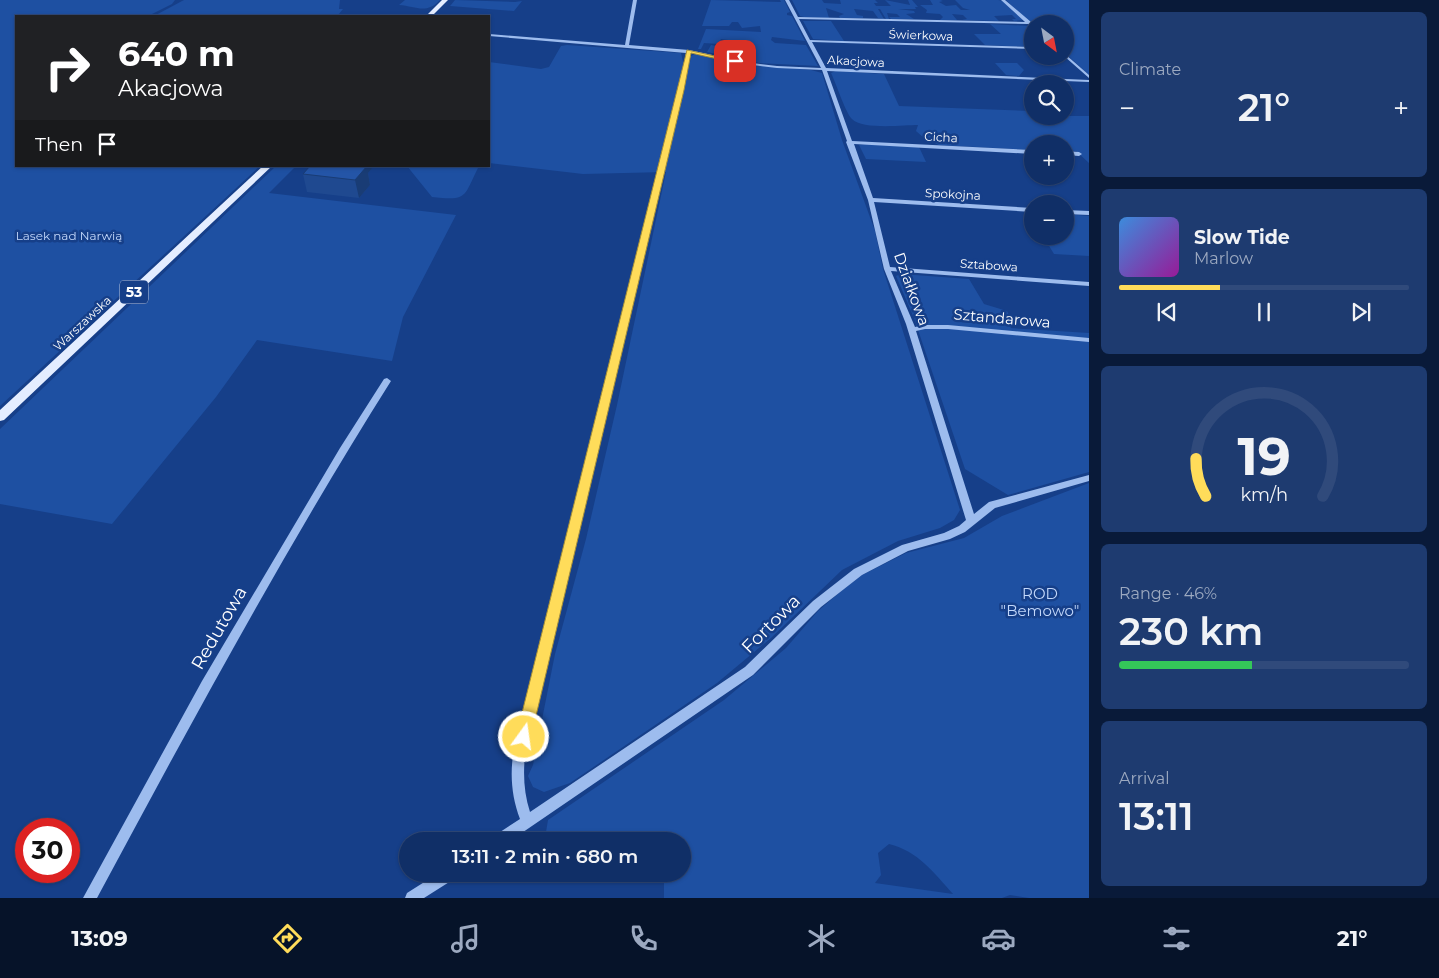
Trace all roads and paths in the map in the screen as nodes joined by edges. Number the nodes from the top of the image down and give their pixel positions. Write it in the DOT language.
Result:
graph roads {
  1 [pos="445,0"];
  2 [pos="635,0"];
  3 [pos="787,0"];
  4 [pos="1004,0"];
  5 [pos="429,15"];
  6 [pos="797,18"];
  7 [pos="1024,18"];
  8 [pos="1024,24"];
  9 [pos="490,35"];
  10 [pos="809,41"];
  11 [pos="627,46"];
  12 [pos="1024,48"];
  13 [pos="689,51"];
  14 [pos="1074,65"];
  15 [pos="824,70"];
  16 [pos="1088,80"];
  17 [pos="849,142"];
  18 [pos="1024,152"];
  19 [pos="1074,154"];
  20 [pos="1079,154"];
  21 [pos="267,167"];
  22 [pos="871,200"];
  23 [pos="1024,210"];
  24 [pos="1074,212"];
  25 [pos="1089,213"];
  26 [pos="887,269"];
  27 [pos="1089,284"];
  28 [pos="912,330"];
  29 [pos="1089,340"];
  30 [pos="387,381"];
  31 [pos="0,417"];
  32 [pos="1089,478"];
  33 [pos="971,520"];
  34 [pos="528,822"];
  35 [pos="513,832"];
  36 [pos="437,882"];
  37 [pos="90,898"];
  38 [pos="412,898"];
  1 -- 5 [label="main road"];
  2 -- 11 [label="street"];
  3 -- 6 [label="street, Działkowa"];
  4 -- 7 [label="street"];
  6 -- 8 [label="street"];
  6 -- 10 [label="street, Działkowa"];
  9 -- 11 [label="street, Akacjowa"];
  10 -- 12 [label="street, Świerkowa"];
  10 -- 15 [label="street, Działkowa"];
  11 -- 13 [label="street, Akacjowa"];
  13 -- 15 [label="street, Akacjowa"];
  13 -- 34 [label="street"];
  14 -- 16 [label="street"];
  15 -- 16 [label="street, Akacjowa"];
  15 -- 17 [label="street, Działkowa"];
  17 -- 18 [label="street, Cicha"];
  17 -- 22 [label="street, Działkowa"];
  19 -- 20 [label="street"];
  21 -- 31 [label="main road, Warszawska / 53"];
  22 -- 23 [label="street, Spokojna"];
  22 -- 26 [label="street, Działkowa"];
  24 -- 25 [label="street"];
  26 -- 27 [label="street, Sztabowa"];
  26 -- 28 [label="street, Działkowa"];
  28 -- 29 [label="street, Sztandarowa"];
  28 -- 33 [label="street, Działkowa"];
  30 -- 37 [label="street, Redutowa"];
  32 -- 33 [label="street, Fortowa"];
  33 -- 34 [label="street, Fortowa"];
  34 -- 35 [label="street, Fortowa"];
  36 -- 38 [label="street"];
}
